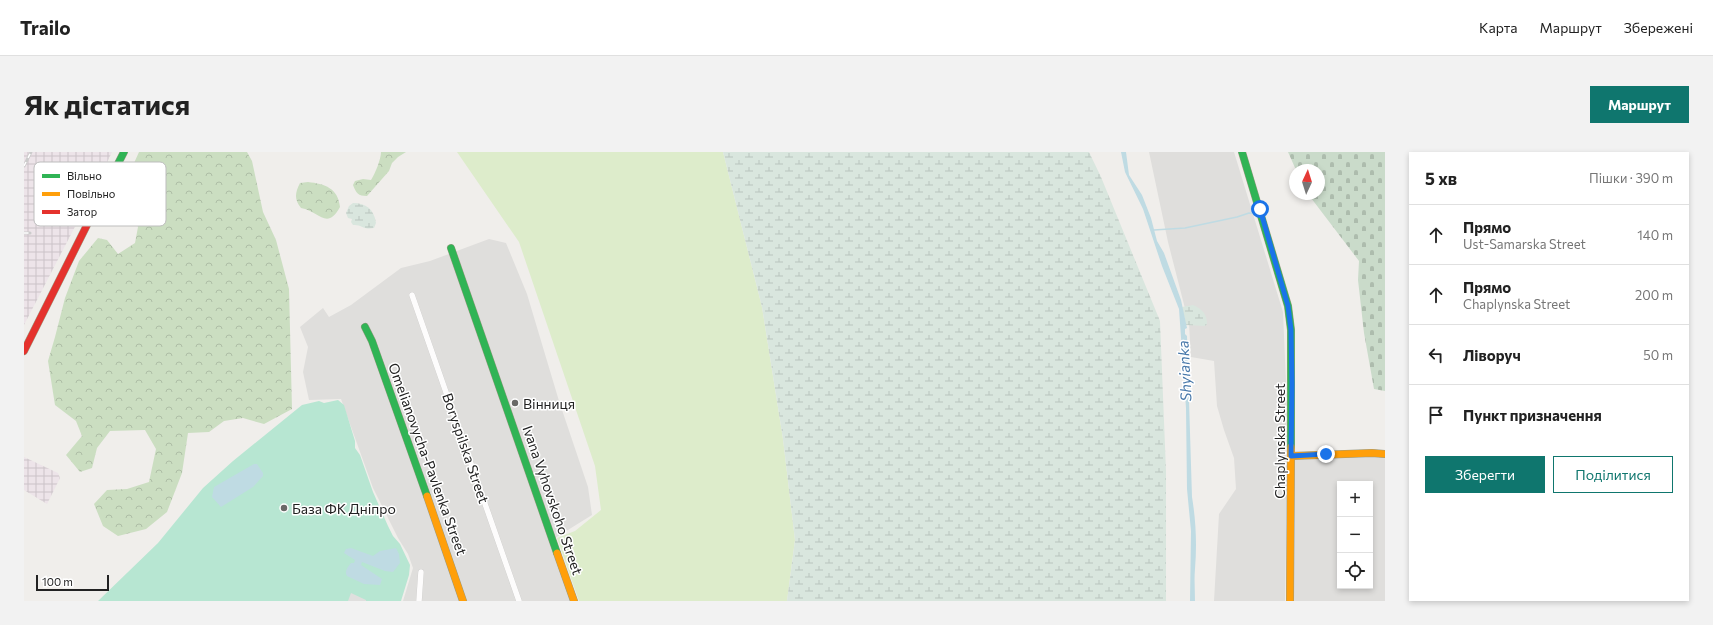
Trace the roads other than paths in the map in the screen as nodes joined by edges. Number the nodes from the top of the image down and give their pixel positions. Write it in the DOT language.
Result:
graph roads {
  1 [pos="124,152"];
  2 [pos="1242,152"];
  3 [pos="119,162"];
  4 [pos="87,226"];
  5 [pos="451,248"];
  6 [pos="412,295"];
  7 [pos="365,327"];
  8 [pos="24,351"];
  9 [pos="1385,454"];
  10 [pos="1291,456"];
  11 [pos="421,572"];
  12 [pos="418,601"];
  13 [pos="463,601"];
  14 [pos="520,601"];
  15 [pos="574,601"];
  16 [pos="1290,601"];
  1 -- 3 [label="street"];
  2 -- 10 [label="street, Chaplynska Street"];
  4 -- 8 [label="street"];
  5 -- 15 [label="street, Ivana Vyhovskoho Street"];
  6 -- 14 [label="street, Boryspilska Street"];
  7 -- 13 [label="street, Omelianovycha-Pavlenka Street"];
  9 -- 10 [label="street"];
  10 -- 16 [label="street, Chaplynska Street"];
  11 -- 12 [label="street"];
}
